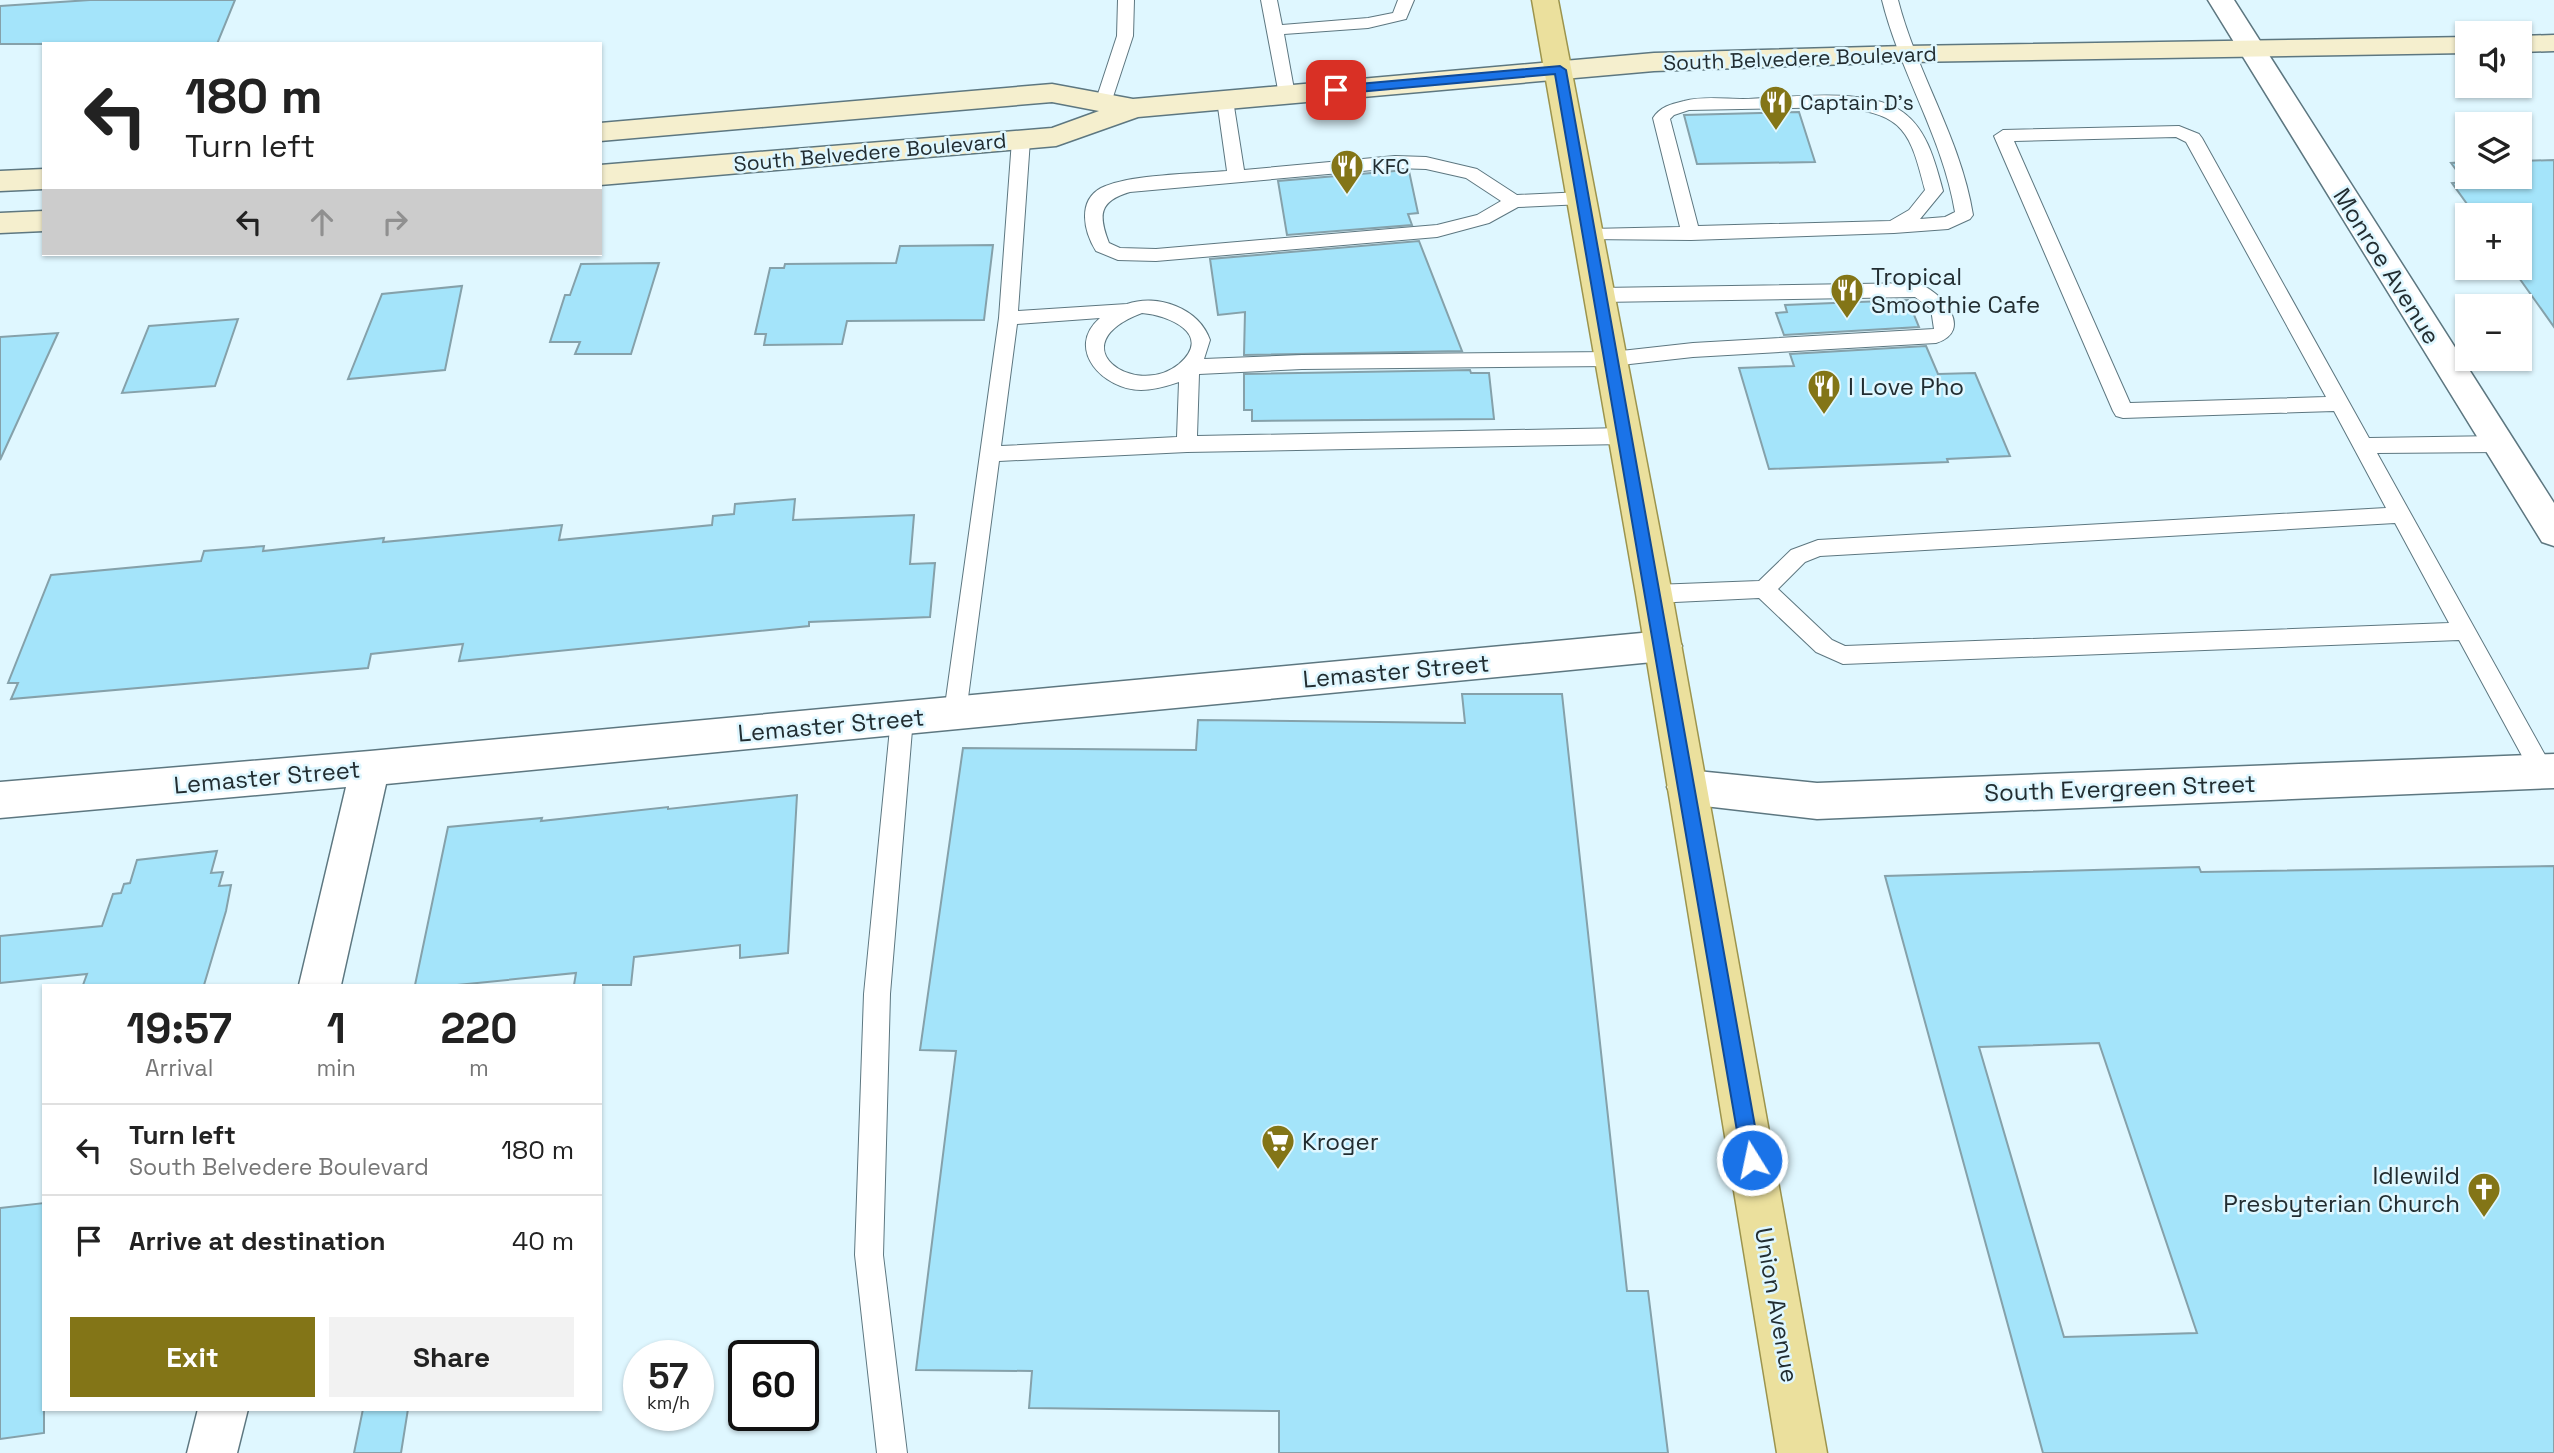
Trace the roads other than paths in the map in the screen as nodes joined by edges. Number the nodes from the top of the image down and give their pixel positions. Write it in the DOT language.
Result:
graph roads {
  1 [pos="1126,0"];
  2 [pos="1269,0"];
  3 [pos="1406,0"];
  4 [pos="1890,0"];
  5 [pos="2221,0"];
  6 [pos="1543,1"];
  7 [pos="1275,30"];
  8 [pos="2554,43"];
  9 [pos="2532,44"];
  10 [pos="2455,45"];
  11 [pos="2249,47"];
  12 [pos="1906,54"];
  13 [pos="1560,70"];
  14 [pos="1287,95"];
  15 [pos="1225,100"];
  16 [pos="1103,103"];
  17 [pos="1134,108"];
  18 [pos="602,132"];
  19 [pos="1021,140"];
  20 [pos="602,175"];
  21 [pos="1236,176"];
  22 [pos="42,179"];
  23 [pos="0,181"];
  24 [pos="1583,198"];
  25 [pos="1514,201"];
  26 [pos="42,220"];
  27 [pos="0,223"];
  28 [pos="1894,227"];
  29 [pos="1691,234"];
  30 [pos="1590,235"];
  31 [pos="1600,295"];
  32 [pos="1125,310"];
  33 [pos="1009,318"];
  34 [pos="1612,359"];
  35 [pos="1189,367"];
  36 [pos="2340,404"];
  37 [pos="1626,436"];
  38 [pos="1187,444"];
  39 [pos="2499,444"];
  40 [pos="2363,446"];
  41 [pos="990,454"];
  42 [pos="2400,515"];
  43 [pos="2554,532"];
  44 [pos="1764,589"];
  45 [pos="1654,594"];
  46 [pos="2465,631"];
  47 [pos="1662,646"];
  48 [pos="955,713"];
  49 [pos="902,718"];
  50 [pos="370,768"];
  51 [pos="2548,771"];
  52 [pos="1687,787"];
  53 [pos="0,800"];
  54 [pos="320,984"];
  55 [pos="222,1411"];
  56 [pos="212,1453"];
  57 [pos="892,1453"];
  58 [pos="1802,1453"];
  1 -- 16 [label="lane"];
  2 -- 7 [label="lane"];
  3 -- 7 [label="lane"];
  4 -- 12 [label="lane"];
  5 -- 11 [label="street, Monroe Avenue"];
  6 -- 13 [label="main road, Union Avenue"];
  7 -- 14 [label="lane"];
  8 -- 9 [label="street"];
  10 -- 11 [label="street, South Belvedere Boulevard"];
  11 -- 12 [label="street, South Belvedere Boulevard"];
  11 -- 39 [label="street, Monroe Avenue"];
  12 -- 13 [label="street, South Belvedere Boulevard"];
  12 -- 28 [label="lane"];
  13 -- 14 [label="street, South Belvedere Boulevard"];
  13 -- 24 [label="main road, Union Avenue"];
  14 -- 15 [label="street, South Belvedere Boulevard"];
  15 -- 17 [label="street, South Belvedere Boulevard"];
  15 -- 21 [label="lane"];
  16 -- 17 [label="street, South Belvedere Boulevard"];
  16 -- 18 [label="street, South Belvedere Boulevard"];
  17 -- 19 [label="street, South Belvedere Boulevard"];
  19 -- 20 [label="street, South Belvedere Boulevard"];
  19 -- 33 [label="lane"];
  21 -- 25 [label="lane"];
  21 -- 25 [label="lane"];
  22 -- 23 [label="street"];
  24 -- 25 [label="lane"];
  24 -- 30 [label="main road, Union Avenue"];
  26 -- 27 [label="street"];
  28 -- 29 [label="lane"];
  28 -- 29 [label="lane"];
  29 -- 30 [label="lane"];
  30 -- 31 [label="main road, Union Avenue"];
  31 -- 34 [label="main road, Union Avenue"];
  31 -- 34 [label="lane"];
  32 -- 33 [label="lane"];
  32 -- 35 [label="lane"];
  32 -- 35 [label="lane"];
  33 -- 41 [label="lane"];
  34 -- 35 [label="lane"];
  34 -- 37 [label="main road, Union Avenue"];
  35 -- 38 [label="lane"];
  36 -- 36 [label="lane"];
  36 -- 40 [label="lane"];
  37 -- 38 [label="lane"];
  37 -- 45 [label="main road, Union Avenue"];
  38 -- 41 [label="lane"];
  39 -- 40 [label="lane"];
  39 -- 43 [label="street, Monroe Avenue"];
  40 -- 42 [label="lane"];
  41 -- 48 [label="lane"];
  42 -- 44 [label="lane"];
  42 -- 46 [label="lane"];
  44 -- 45 [label="lane"];
  44 -- 46 [label="lane"];
  45 -- 47 [label="main road, Union Avenue"];
  46 -- 51 [label="lane"];
  47 -- 48 [label="street, Lemaster Street"];
  47 -- 52 [label="main road, Union Avenue"];
  48 -- 49 [label="street, Lemaster Street"];
  49 -- 50 [label="street, Lemaster Street"];
  49 -- 57 [label="lane"];
  50 -- 53 [label="street, Lemaster Street"];
  50 -- 54 [label="street"];
  51 -- 52 [label="street, South Evergreen Street"];
  52 -- 58 [label="main road, Union Avenue"];
  55 -- 56 [label="street"];
}
